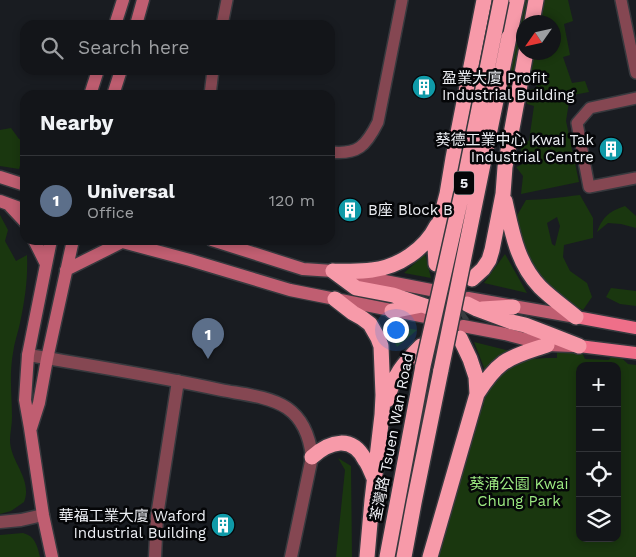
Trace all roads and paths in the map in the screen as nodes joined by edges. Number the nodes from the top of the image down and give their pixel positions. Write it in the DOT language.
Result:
graph roads {
  1 [pos="123,0"];
  2 [pos="143,0"];
  3 [pos="228,0"];
  4 [pos="402,0"];
  5 [pos="484,0"];
  6 [pos="501,0"];
  7 [pos="517,0"];
  8 [pos="536,0"];
  9 [pos="621,0"];
  10 [pos="533,15"];
  11 [pos="117,20"];
  12 [pos="137,20"];
  13 [pos="223,20"];
  14 [pos="525,60"];
  15 [pos="636,73"];
  16 [pos="96,75"];
  17 [pos="119,75"];
  18 [pos="212,75"];
  19 [pos="92,90"];
  20 [pos="115,90"];
  21 [pos="211,90"];
  22 [pos="636,98"];
  23 [pos="335,153"];
  24 [pos="20,175"];
  25 [pos="4,178"];
  26 [pos="636,178"];
  27 [pos="20,183"];
  28 [pos="503,194"];
  29 [pos="4,203"];
  30 [pos="20,208"];
  31 [pos="20,217"];
  32 [pos="440,221"];
  33 [pos="36,245"];
  34 [pos="50,245"];
  35 [pos="72,245"];
  36 [pos="111,245"];
  37 [pos="133,245"];
  38 [pos="228,245"];
  39 [pos="46,264"];
  40 [pos="436,264"];
  41 [pos="66,270"];
  42 [pos="333,272"];
  43 [pos="472,279"];
  44 [pos="336,299"];
  45 [pos="513,307"];
  46 [pos="392,311"];
  47 [pos="467,315"];
  48 [pos="576,317"];
  49 [pos="636,328"];
  50 [pos="547,345"];
  51 [pos="421,346"];
  52 [pos="579,346"];
  53 [pos="636,353"];
  54 [pos="28,356"];
  55 [pos="47,358"];
  56 [pos="178,381"];
  57 [pos="477,394"];
  58 [pos="382,415"];
  59 [pos="30,428"];
  60 [pos="312,457"];
  61 [pos="374,479"];
  62 [pos="43,515"];
  63 [pos="0,522"];
  64 [pos="52,557"];
  65 [pos="155,557"];
  66 [pos="291,557"];
  67 [pos="367,557"];
  68 [pos="387,557"];
  69 [pos="404,557"];
  70 [pos="430,557"];
  1 -- 11 [label="main road"];
  2 -- 12 [label="main road"];
  3 -- 13 [label="street"];
  4 -- 23 [label="street"];
  5 -- 32 [label="highway"];
  6 -- 68 [label="highway, 荃灣路 Tsuen Wan Road / 5, bridge"];
  7 -- 69 [label="highway, 5, bridge"];
  8 -- 10 [label="highway"];
  9 -- 15 [label="street"];
  14 -- 28 [label="highway"];
  16 -- 19 [label="main road"];
  17 -- 20 [label="main road"];
  18 -- 21 [label="street"];
  22 -- 26 [label="street"];
  24 -- 25 [label="main road"];
  25 -- 27 [label="main road"];
  28 -- 43 [label="highway"];
  28 -- 48 [label="highway"];
  29 -- 30 [label="main road"];
  29 -- 31 [label="main road"];
  32 -- 40 [label="highway"];
  32 -- 42 [label="highway"];
  33 -- 39 [label="main road"];
  34 -- 39 [label="main road"];
  35 -- 41 [label="main road"];
  36 -- 41 [label="main road"];
  37 -- 44 [label="main road"];
  38 -- 42 [label="main road"];
  39 -- 54 [label="main road"];
  41 -- 55 [label="main road"];
  42 -- 46 [label="highway"];
  44 -- 46 [label="main road"];
  44 -- 58 [label="highway"];
  45 -- 47 [label="highway"];
  45 -- 48 [label="main road"];
  47 -- 50 [label="main road"];
  47 -- 52 [label="highway"];
  47 -- 57 [label="highway"];
  48 -- 49 [label="main road"];
  50 -- 52 [label="main road"];
  50 -- 57 [label="highway"];
  51 -- 58 [label="highway"];
  52 -- 53 [label="main road"];
  54 -- 55 [label="street"];
  54 -- 59 [label="main road"];
  55 -- 56 [label="street"];
  55 -- 59 [label="main road"];
  56 -- 60 [label="street"];
  56 -- 65 [label="street"];
  57 -- 70 [label="highway"];
  58 -- 61 [label="highway"];
  59 -- 62 [label="main road"];
  60 -- 61 [label="highway"];
  60 -- 66 [label="street"];
  61 -- 67 [label="highway"];
  62 -- 63 [label="street"];
  62 -- 64 [label="main road"];
}
